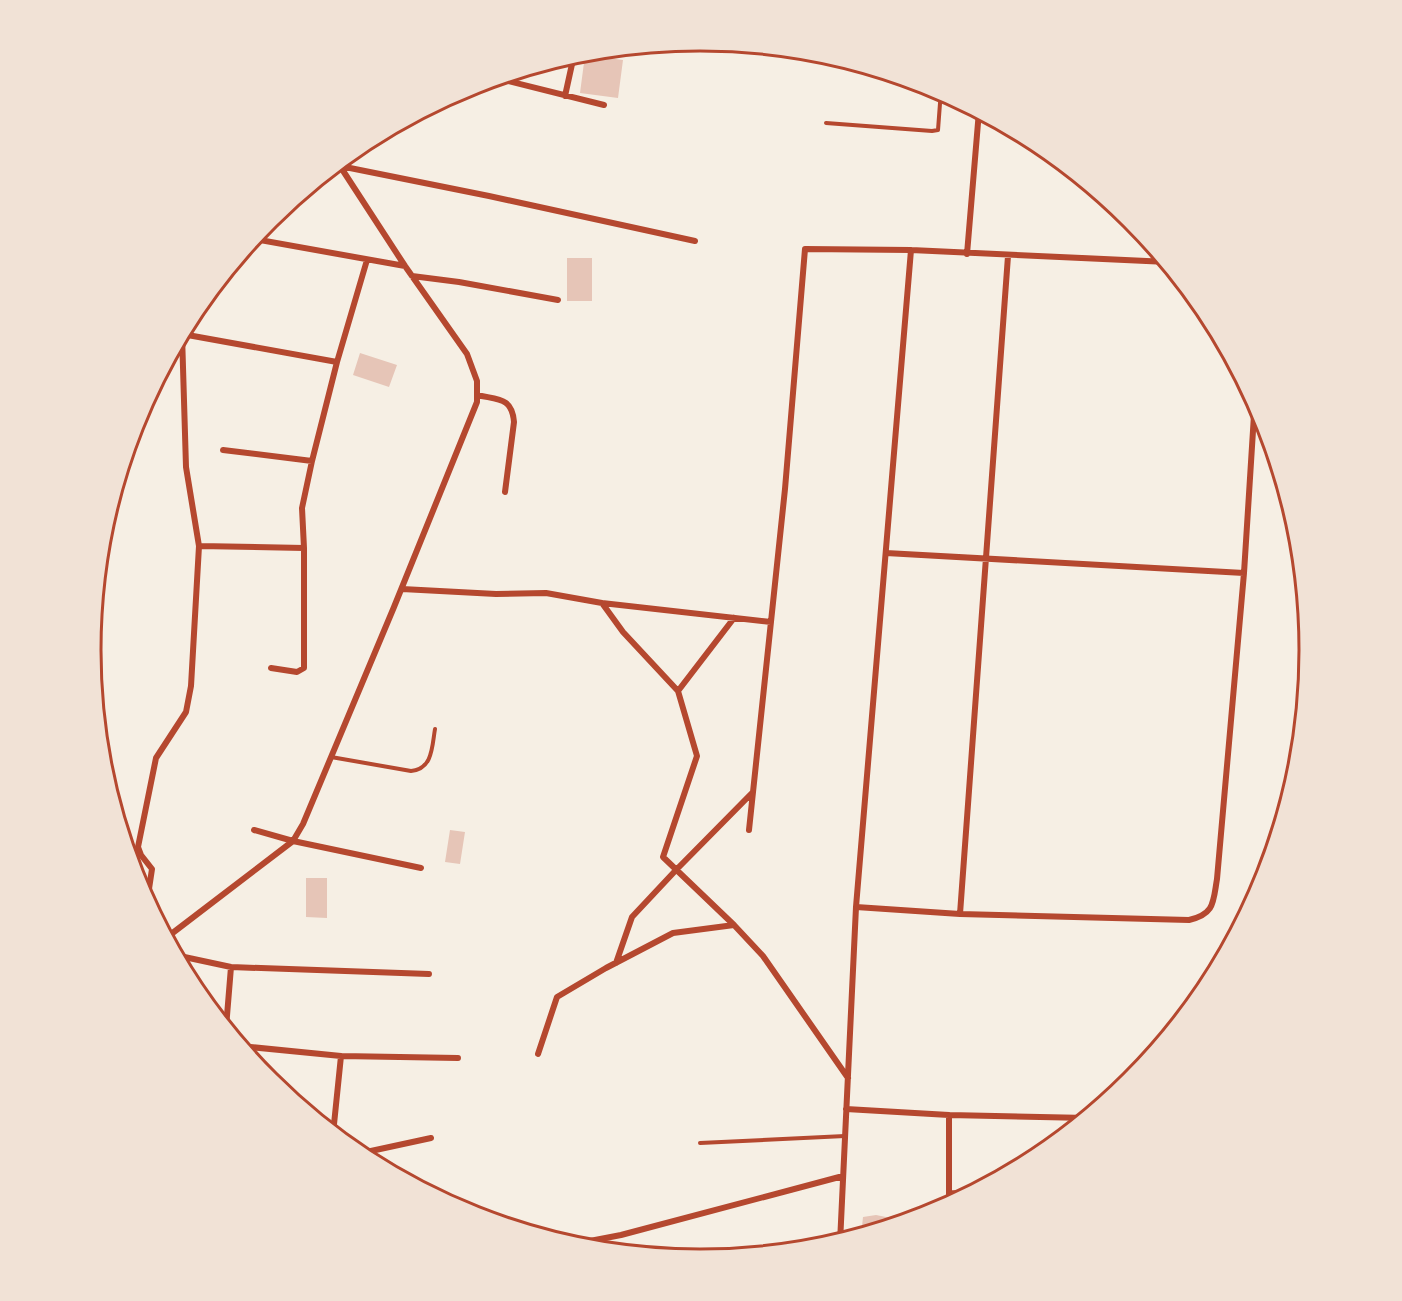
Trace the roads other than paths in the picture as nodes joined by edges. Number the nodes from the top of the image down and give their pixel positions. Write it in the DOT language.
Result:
graph roads {
  1 [pos="571,66"];
  2 [pos="511,82"];
  3 [pos="564,96"];
  4 [pos="940,102"];
  5 [pos="604,105"];
  6 [pos="978,119"];
  7 [pos="826,123"];
  8 [pos="347,167"];
  9 [pos="342,170"];
  10 [pos="264,241"];
  11 [pos="695,241"];
  12 [pos="911,250"];
  13 [pos="968,254"];
  14 [pos="1008,256"];
  15 [pos="367,260"];
  16 [pos="1157,262"];
  17 [pos="405,266"];
  18 [pos="412,276"];
  19 [pos="558,300"];
  20 [pos="191,336"];
  21 [pos="182,350"];
  22 [pos="337,362"];
  23 [pos="477,395"];
  24 [pos="1254,418"];
  25 [pos="223,450"];
  26 [pos="312,461"];
  27 [pos="505,492"];
  28 [pos="199,546"];
  29 [pos="304,548"];
  30 [pos="886,553"];
  31 [pos="986,558"];
  32 [pos="1244,573"];
  33 [pos="402,589"];
  34 [pos="602,603"];
  35 [pos="734,618"];
  36 [pos="771,622"];
  37 [pos="271,669"];
  38 [pos="678,691"];
  39 [pos="435,729"];
  40 [pos="331,757"];
  41 [pos="753,792"];
  42 [pos="254,830"];
  43 [pos="749,830"];
  44 [pos="293,841"];
  45 [pos="421,868"];
  46 [pos="676,870"];
  47 [pos="149,886"];
  48 [pos="856,907"];
  49 [pos="960,914"];
  50 [pos="734,925"];
  51 [pos="173,933"];
  52 [pos="187,957"];
  53 [pos="616,963"];
  54 [pos="231,967"];
  55 [pos="429,974"];
  56 [pos="227,1017"];
  57 [pos="251,1047"];
  58 [pos="538,1054"];
  59 [pos="341,1056"];
  60 [pos="458,1058"];
  61 [pos="848,1079"];
  62 [pos="846,1109"];
  63 [pos="949,1115"];
  64 [pos="1076,1118"];
  65 [pos="334,1124"];
  66 [pos="845,1136"];
  67 [pos="431,1138"];
  68 [pos="700,1143"];
  69 [pos="371,1151"];
  70 [pos="843,1176"];
  71 [pos="950,1193"];
  72 [pos="954,1193"];
  73 [pos="840,1233"];
  74 [pos="595,1240"];
  1 -- 3 [label="street"];
  2 -- 3 [label="street"];
  3 -- 5 [label="street"];
  4 -- 7 [label="lane"];
  6 -- 13 [label="street"];
  8 -- 11 [label="street"];
  9 -- 17 [label="street"];
  10 -- 15 [label="street"];
  12 -- 13 [label="street"];
  12 -- 30 [label="street"];
  12 -- 36 [label="street"];
  13 -- 14 [label="street"];
  14 -- 16 [label="street"];
  14 -- 31 [label="street"];
  15 -- 17 [label="street"];
  15 -- 22 [label="street"];
  17 -- 18 [label="street"];
  18 -- 19 [label="street"];
  18 -- 23 [label="street"];
  20 -- 22 [label="street"];
  21 -- 28 [label="street"];
  22 -- 26 [label="street"];
  23 -- 27 [label="street"];
  23 -- 33 [label="street"];
  24 -- 32 [label="street"];
  25 -- 26 [label="street"];
  26 -- 29 [label="street"];
  28 -- 29 [label="street"];
  28 -- 47 [label="street"];
  29 -- 37 [label="street"];
  30 -- 31 [label="street"];
  30 -- 48 [label="street"];
  31 -- 32 [label="street"];
  31 -- 49 [label="street"];
  32 -- 49 [label="street"];
  33 -- 34 [label="street"];
  33 -- 40 [label="street"];
  34 -- 35 [label="street"];
  34 -- 38 [label="street"];
  35 -- 36 [label="street"];
  35 -- 38 [label="street"];
  36 -- 41 [label="street"];
  38 -- 46 [label="street"];
  39 -- 40 [label="lane"];
  40 -- 44 [label="street"];
  41 -- 43 [label="street"];
  41 -- 46 [label="street"];
  42 -- 44 [label="street"];
  44 -- 45 [label="street"];
  44 -- 51 [label="street"];
  46 -- 50 [label="street"];
  46 -- 53 [label="street"];
  48 -- 49 [label="street"];
  48 -- 61 [label="street"];
  50 -- 53 [label="street"];
  50 -- 61 [label="street"];
  52 -- 54 [label="street"];
  53 -- 58 [label="street"];
  54 -- 55 [label="street"];
  54 -- 56 [label="street"];
  57 -- 59 [label="street"];
  59 -- 60 [label="street"];
  59 -- 65 [label="street"];
  61 -- 62 [label="street"];
  62 -- 63 [label="street"];
  62 -- 66 [label="street"];
  63 -- 64 [label="street"];
  63 -- 71 [label="street"];
  66 -- 68 [label="lane"];
  66 -- 70 [label="street"];
  67 -- 69 [label="street"];
  70 -- 73 [label="street"];
  70 -- 74 [label="street"];
  71 -- 72 [label="street"];
}
